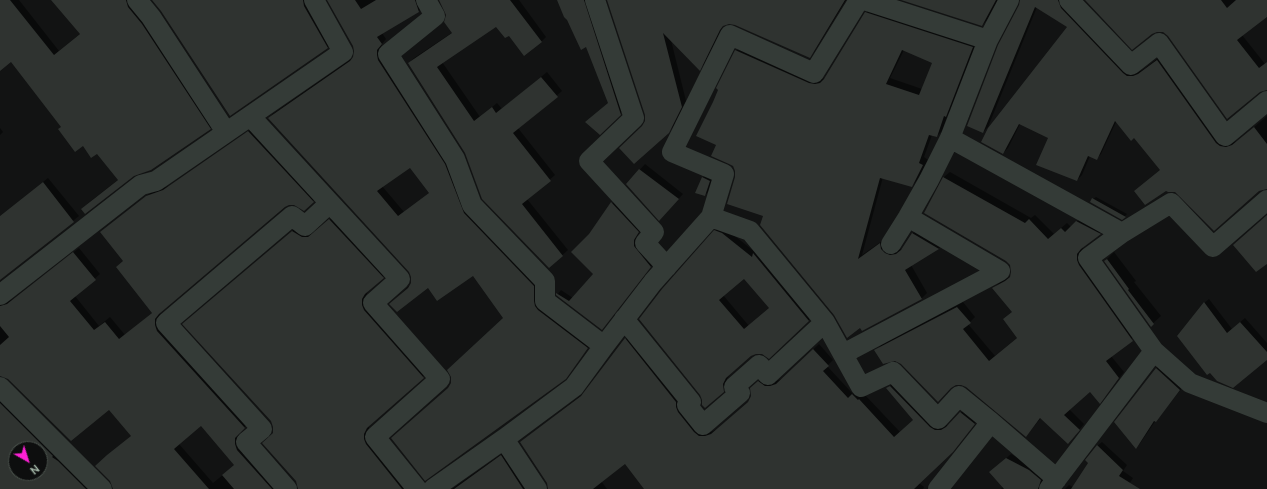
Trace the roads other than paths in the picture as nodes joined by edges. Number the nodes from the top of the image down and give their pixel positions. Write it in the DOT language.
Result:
graph roads {
  1 [pos="137,0"];
  2 [pos="314,0"];
  3 [pos="426,0"];
  4 [pos="594,0"];
  5 [pos="859,0"];
  6 [pos="864,0"];
  7 [pos="1009,0"];
  8 [pos="1069,0"];
  9 [pos="988,40"];
  10 [pos="1267,101"];
  11 [pos="250,116"];
  12 [pos="226,132"];
  13 [pos="950,138"];
  14 [pos="1267,200"];
  15 [pos="330,203"];
  16 [pos="711,217"];
  17 [pos="908,217"];
  18 [pos="1122,233"];
  19 [pos="891,244"];
  20 [pos="667,267"];
  21 [pos="1,292"];
  22 [pos="624,319"];
  23 [pos="825,322"];
  24 [pos="604,346"];
  25 [pos="1154,351"];
  26 [pos="843,354"];
  27 [pos="0,387"];
  28 [pos="1267,413"];
  29 [pos="991,422"];
  30 [pos="504,439"];
  31 [pos="1053,484"];
  32 [pos="102,489"];
  33 [pos="287,489"];
  34 [pos="417,489"];
  35 [pos="433,489"];
  36 [pos="537,489"];
  37 [pos="938,489"];
  1 -- 12 [label="street"];
  2 -- 11 [label="street"];
  3 -- 24 [label="street"];
  4 -- 20 [label="street"];
  5 -- 16 [label="street"];
  6 -- 9 [label="street"];
  7 -- 9 [label="street"];
  8 -- 10 [label="street"];
  9 -- 13 [label="street"];
  11 -- 12 [label="street"];
  11 -- 15 [label="street"];
  12 -- 21 [label="street"];
  13 -- 17 [label="street"];
  13 -- 18 [label="street"];
  14 -- 18 [label="street"];
  15 -- 33 [label="street"];
  15 -- 34 [label="street"];
  16 -- 20 [label="street"];
  16 -- 23 [label="street"];
  17 -- 19 [label="street"];
  17 -- 26 [label="street"];
  18 -- 25 [label="street"];
  20 -- 22 [label="street"];
  22 -- 23 [label="street"];
  22 -- 24 [label="street"];
  23 -- 26 [label="street"];
  24 -- 30 [label="street"];
  25 -- 28 [label="street"];
  25 -- 31 [label="street"];
  26 -- 29 [label="street"];
  27 -- 32 [label="street"];
  29 -- 31 [label="street"];
  29 -- 37 [label="street"];
  30 -- 35 [label="street"];
  30 -- 36 [label="street"];
}
